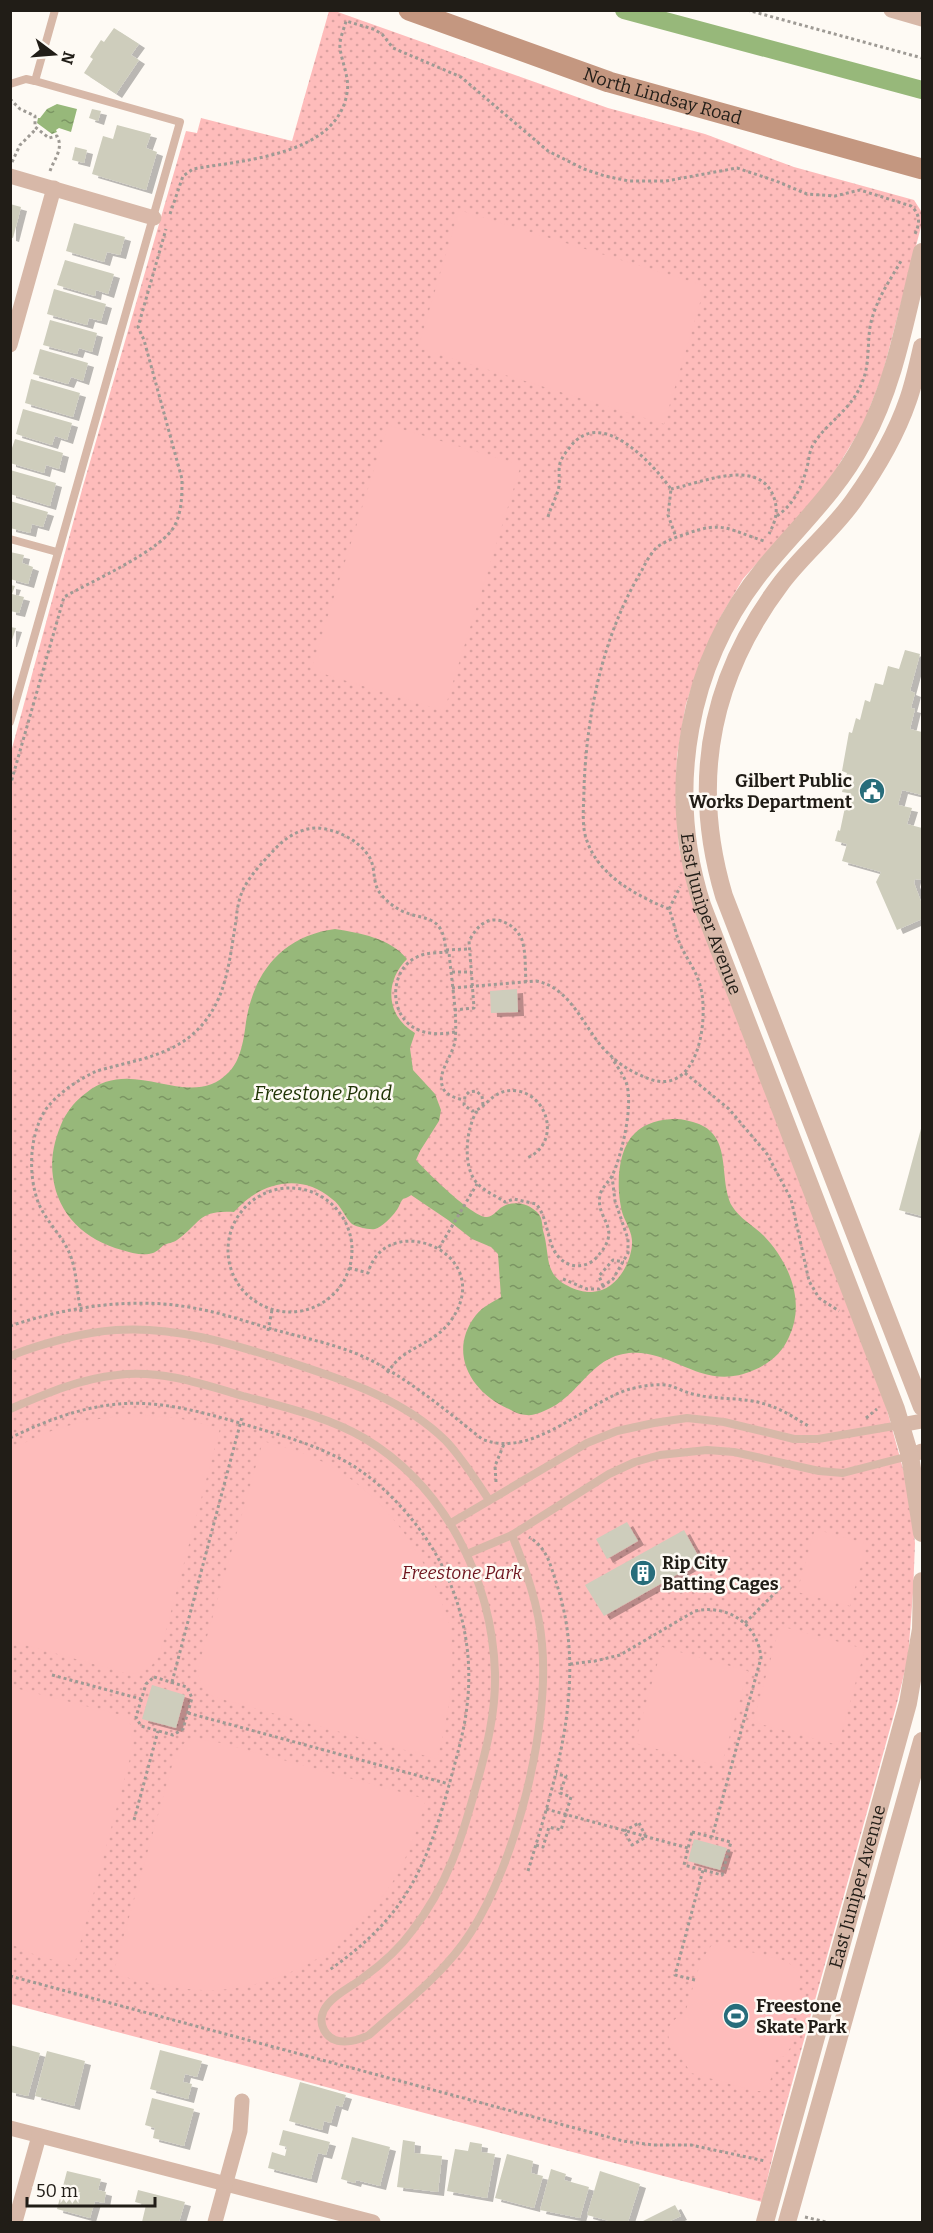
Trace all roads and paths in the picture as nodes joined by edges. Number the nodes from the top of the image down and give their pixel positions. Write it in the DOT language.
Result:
graph roads {
  1 [pos="55,10"];
  2 [pos="409,10"];
  3 [pos="747,10"];
  4 [pos="891,10"];
  5 [pos="922,18"];
  6 [pos="922,58"];
  7 [pos="35,81"];
  8 [pos="10,84"];
  9 [pos="10,99"];
  10 [pos="37,129"];
  11 [pos="10,166"];
  12 [pos="922,169"];
  13 [pos="10,176"];
  14 [pos="50,187"];
  15 [pos="154,218"];
  16 [pos="917,246"];
  17 [pos="904,254"];
  18 [pos="10,345"];
  19 [pos="922,347"];
  20 [pos="671,489"];
  21 [pos="777,516"];
  22 [pos="548,517"];
  23 [pos="676,537"];
  24 [pos="10,539"];
  25 [pos="57,552"];
  26 [pos="10,722"];
  27 [pos="10,786"];
  28 [pos="682,885"];
  29 [pos="669,909"];
  30 [pos="469,949"];
  31 [pos="446,951"];
  32 [pos="471,972"];
  33 [pos="451,973"];
  34 [pos="526,982"];
  35 [pos="472,986"];
  36 [pos="452,988"];
  37 [pos="454,1010"];
  38 [pos="455,1032"];
  39 [pos="609,1054"];
  40 [pos="685,1072"];
  41 [pos="464,1100"];
  42 [pos="483,1105"];
  43 [pos="477,1111"];
  44 [pos="527,1158"];
  45 [pos="612,1176"];
  46 [pos="477,1184"];
  47 [pos="439,1248"];
  48 [pos="624,1262"];
  49 [pos="349,1268"];
  50 [pos="563,1280"];
  51 [pos="603,1286"];
  52 [pos="80,1310"];
  53 [pos="272,1310"];
  54 [pos="843,1313"];
  55 [pos="10,1326"];
  56 [pos="268,1329"];
  57 [pos="10,1356"];
  58 [pos="388,1372"];
  59 [pos="878,1407"];
  60 [pos="922,1407"];
  61 [pos="10,1409"];
  62 [pos="242,1417"];
  63 [pos="861,1419"];
  64 [pos="922,1421"];
  65 [pos="241,1423"];
  66 [pos="901,1425"];
  67 [pos="811,1427"];
  68 [pos="10,1438"];
  69 [pos="504,1444"];
  70 [pos="916,1453"];
  71 [pos="500,1492"];
  72 [pos="489,1500"];
  73 [pos="451,1523"];
  74 [pos="922,1533"];
  75 [pos="512,1535"];
  76 [pos="467,1554"];
  77 [pos="922,1581"];
  78 [pos="782,1586"];
  79 [pos="746,1623"];
  80 [pos="570,1664"];
  81 [pos="52,1675"];
  82 [pos="172,1682"];
  83 [pos="141,1699"];
  84 [pos="188,1713"];
  85 [pos="158,1731"];
  86 [pos="922,1741"];
  87 [pos="556,1774"];
  88 [pos="449,1784"];
  89 [pos="546,1809"];
  90 [pos="566,1815"];
  91 [pos="134,1820"];
  92 [pos="624,1831"];
  93 [pos="646,1837"];
  94 [pos="712,1837"];
  95 [pos="536,1845"];
  96 [pos="688,1848"];
  97 [pos="703,1870"];
  98 [pos="328,1971"];
  99 [pos="10,1976"];
  100 [pos="695,1980"];
  101 [pos="242,2101"];
  102 [pos="10,2128"];
  103 [pos="39,2136"];
  104 [pos="780,2165"];
  105 [pos="226,2185"];
  106 [pos="770,2204"];
  107 [pos="789,2216"];
  108 [pos="15,2223"];
  109 [pos="215,2223"];
  110 [pos="373,2223"];
  111 [pos="765,2223"];
  1 -- 7 [label="lane"];
  2 -- 12 [label="main road, North Lindsay Road"];
  3 -- 6 [label="path"];
  4 -- 5 [label="street"];
  7 -- 8 [label="lane"];
  7 -- 15 [label="lane"];
  9 -- 10 [label="path"];
  10 -- 11 [label="path"];
  10 -- 14 [label="path"];
  13 -- 14 [label="street"];
  14 -- 15 [label="street"];
  14 -- 18 [label="street"];
  15 -- 25 [label="lane"];
  16 -- 27 [label="path"];
  16 -- 66 [label="street, East Juniper Avenue"];
  17 -- 21 [label="path"];
  19 -- 60 [label="street, East Juniper Avenue"];
  20 -- 21 [label="path"];
  20 -- 22 [label="path"];
  20 -- 23 [label="path"];
  21 -- 23 [label="path"];
  23 -- 29 [label="path"];
  24 -- 25 [label="lane"];
  25 -- 26 [label="lane"];
  28 -- 29 [label="path"];
  29 -- 40 [label="path"];
  30 -- 31 [label="path"];
  30 -- 32 [label="path"];
  30 -- 34 [label="path"];
  31 -- 33 [label="path"];
  31 -- 38 [label="path"];
  31 -- 52 [label="path"];
  32 -- 33 [label="path"];
  32 -- 35 [label="path"];
  33 -- 36 [label="path"];
  34 -- 35 [label="path"];
  34 -- 39 [label="path"];
  35 -- 36 [label="path"];
  35 -- 37 [label="path"];
  36 -- 37 [label="path"];
  37 -- 38 [label="path"];
  38 -- 41 [label="path"];
  39 -- 40 [label="path"];
  39 -- 45 [label="path"];
  40 -- 54 [label="path"];
  41 -- 42 [label="path"];
  41 -- 43 [label="path"];
  42 -- 43 [label="path"];
  42 -- 44 [label="path"];
  43 -- 46 [label="path"];
  45 -- 46 [label="path"];
  45 -- 48 [label="path"];
  46 -- 47 [label="path"];
  47 -- 49 [label="path"];
  47 -- 58 [label="path"];
  48 -- 51 [label="path"];
  48 -- 51 [label="path"];
  49 -- 53 [label="path"];
  49 -- 53 [label="path"];
  50 -- 51 [label="path"];
  52 -- 55 [label="path"];
  52 -- 56 [label="path"];
  53 -- 56 [label="path"];
  56 -- 58 [label="path"];
  57 -- 72 [label="lane"];
  58 -- 69 [label="path"];
  59 -- 63 [label="path"];
  61 -- 73 [label="lane"];
  62 -- 65 [label="path"];
  64 -- 66 [label="street"];
  65 -- 68 [label="path"];
  65 -- 82 [label="path"];
  65 -- 88 [label="path"];
  66 -- 70 [label="street, East Juniper Avenue"];
  66 -- 71 [label="lane"];
  67 -- 69 [label="path"];
  69 -- 71 [label="path"];
  70 -- 74 [label="street, East Juniper Avenue"];
  70 -- 75 [label="lane"];
  71 -- 72 [label="lane"];
  72 -- 73 [label="lane"];
  73 -- 76 [label="lane"];
  75 -- 76 [label="lane"];
  75 -- 76 [label="lane"];
  77 -- 104 [label="street, East Juniper Avenue"];
  78 -- 79 [label="path"];
  79 -- 80 [label="path"];
  79 -- 94 [label="path"];
  81 -- 83 [label="path"];
  82 -- 83 [label="path"];
  82 -- 84 [label="path"];
  83 -- 85 [label="path"];
  84 -- 85 [label="path"];
  84 -- 88 [label="path"];
  85 -- 91 [label="path"];
  86 -- 107 [label="street, East Juniper Avenue"];
  87 -- 90 [label="path"];
  88 -- 98 [label="path"];
  89 -- 90 [label="path"];
  90 -- 92 [label="path"];
  90 -- 95 [label="path"];
  92 -- 93 [label="path"];
  92 -- 93 [label="path"];
  92 -- 93 [label="path"];
  93 -- 96 [label="path"];
  94 -- 96 [label="path"];
  94 -- 97 [label="path"];
  96 -- 97 [label="path"];
  97 -- 100 [label="path"];
  99 -- 104 [label="path"];
  101 -- 105 [label="street"];
  102 -- 103 [label="street"];
  103 -- 105 [label="street"];
  103 -- 108 [label="street"];
  104 -- 106 [label="street, East Juniper Avenue"];
  105 -- 109 [label="street"];
  105 -- 110 [label="street"];
  106 -- 107 [label="street"];
  106 -- 111 [label="street, East Juniper Avenue"];
}
